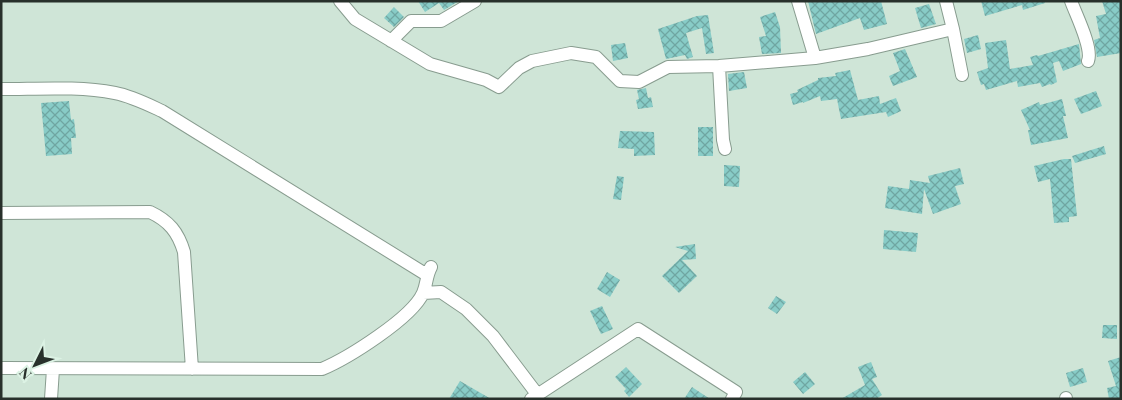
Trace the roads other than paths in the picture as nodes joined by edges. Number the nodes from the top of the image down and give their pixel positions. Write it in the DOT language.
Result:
graph roads {
  1 [pos="340,1"];
  2 [pos="475,1"];
  3 [pos="798,1"];
  4 [pos="946,1"];
  5 [pos="1071,1"];
  6 [pos="953,29"];
  7 [pos="391,41"];
  8 [pos="815,58"];
  9 [pos="1088,61"];
  10 [pos="719,66"];
  11 [pos="962,75"];
  12 [pos="1,89"];
  13 [pos="725,149"];
  14 [pos="1,213"];
  15 [pos="423,293"];
  16 [pos="1,368"];
  17 [pos="53,369"];
  18 [pos="192,369"];
  19 [pos="534,396"];
  20 [pos="51,399"];
  21 [pos="732,399"];
  1 -- 7 [label="street"];
  2 -- 7 [label="street"];
  3 -- 8 [label="street"];
  4 -- 6 [label="street"];
  5 -- 9 [label="street"];
  6 -- 8 [label="street"];
  6 -- 11 [label="street"];
  7 -- 10 [label="street"];
  8 -- 10 [label="street"];
  10 -- 13 [label="street"];
  12 -- 15 [label="street"];
  14 -- 18 [label="street"];
  15 -- 18 [label="street"];
  15 -- 19 [label="street"];
  16 -- 17 [label="street"];
  17 -- 18 [label="street"];
  17 -- 20 [label="street"];
  19 -- 21 [label="street"];
}
